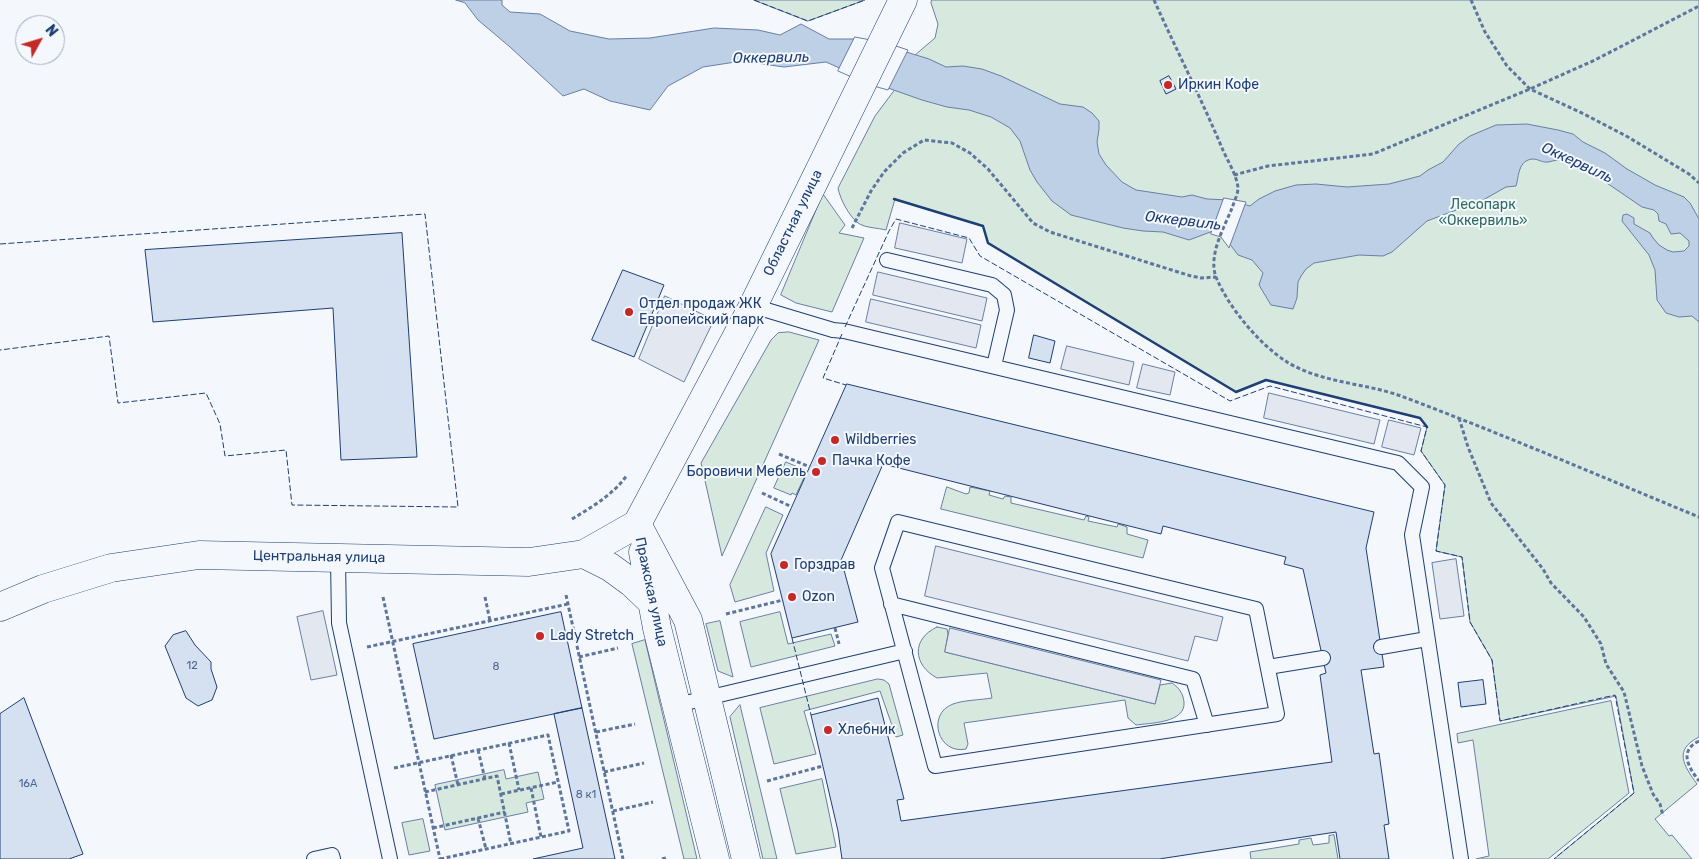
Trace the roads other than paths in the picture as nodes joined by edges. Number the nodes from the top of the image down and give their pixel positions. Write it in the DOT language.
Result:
graph roads {
  1 [pos="899,8"];
  2 [pos="887,260"];
  3 [pos="753,306"];
  4 [pos="994,366"];
  5 [pos="637,524"];
  6 [pos="584,554"];
  7 [pos="338,558"];
  8 [pos="652,602"];
  9 [pos="891,604"];
  10 [pos="0,607"];
  11 [pos="1427,639"];
  12 [pos="1382,647"];
  13 [pos="905,652"];
  14 [pos="1322,658"];
  15 [pos="1268,667"];
  16 [pos="707,699"];
  17 [pos="677,705"];
  18 [pos="1207,725"];
  19 [pos="314,859"];
  20 [pos="333,859"];
  21 [pos="390,859"];
  22 [pos="715,859"];
  23 [pos="746,859"];
  24 [pos="1461,859"];
  1 -- 3 [label="street, Областная улица"];
  2 -- 4 [label="lane"];
  3 -- 4 [label="lane"];
  3 -- 5 [label="street, Областная улица"];
  4 -- 11 [label="lane"];
  5 -- 6 [label="street, Центральная улица"];
  5 -- 8 [label="street, Пражская улица"];
  5 -- 16 [label="street, Пражская улица"];
  6 -- 7 [label="street, Центральная улица"];
  6 -- 8 [label="street"];
  7 -- 10 [label="street, Центральная улица"];
  7 -- 21 [label="lane"];
  8 -- 17 [label="street, Пражская улица"];
  9 -- 13 [label="lane"];
  9 -- 15 [label="lane"];
  9 -- 18 [label="lane"];
  11 -- 12 [label="lane"];
  11 -- 24 [label="lane"];
  13 -- 16 [label="lane"];
  13 -- 18 [label="lane"];
  14 -- 15 [label="lane"];
  15 -- 18 [label="lane"];
  16 -- 17 [label="lane"];
  16 -- 23 [label="street, Пражская улица"];
  17 -- 22 [label="street, Пражская улица"];
  19 -- 20 [label="lane"];
}
